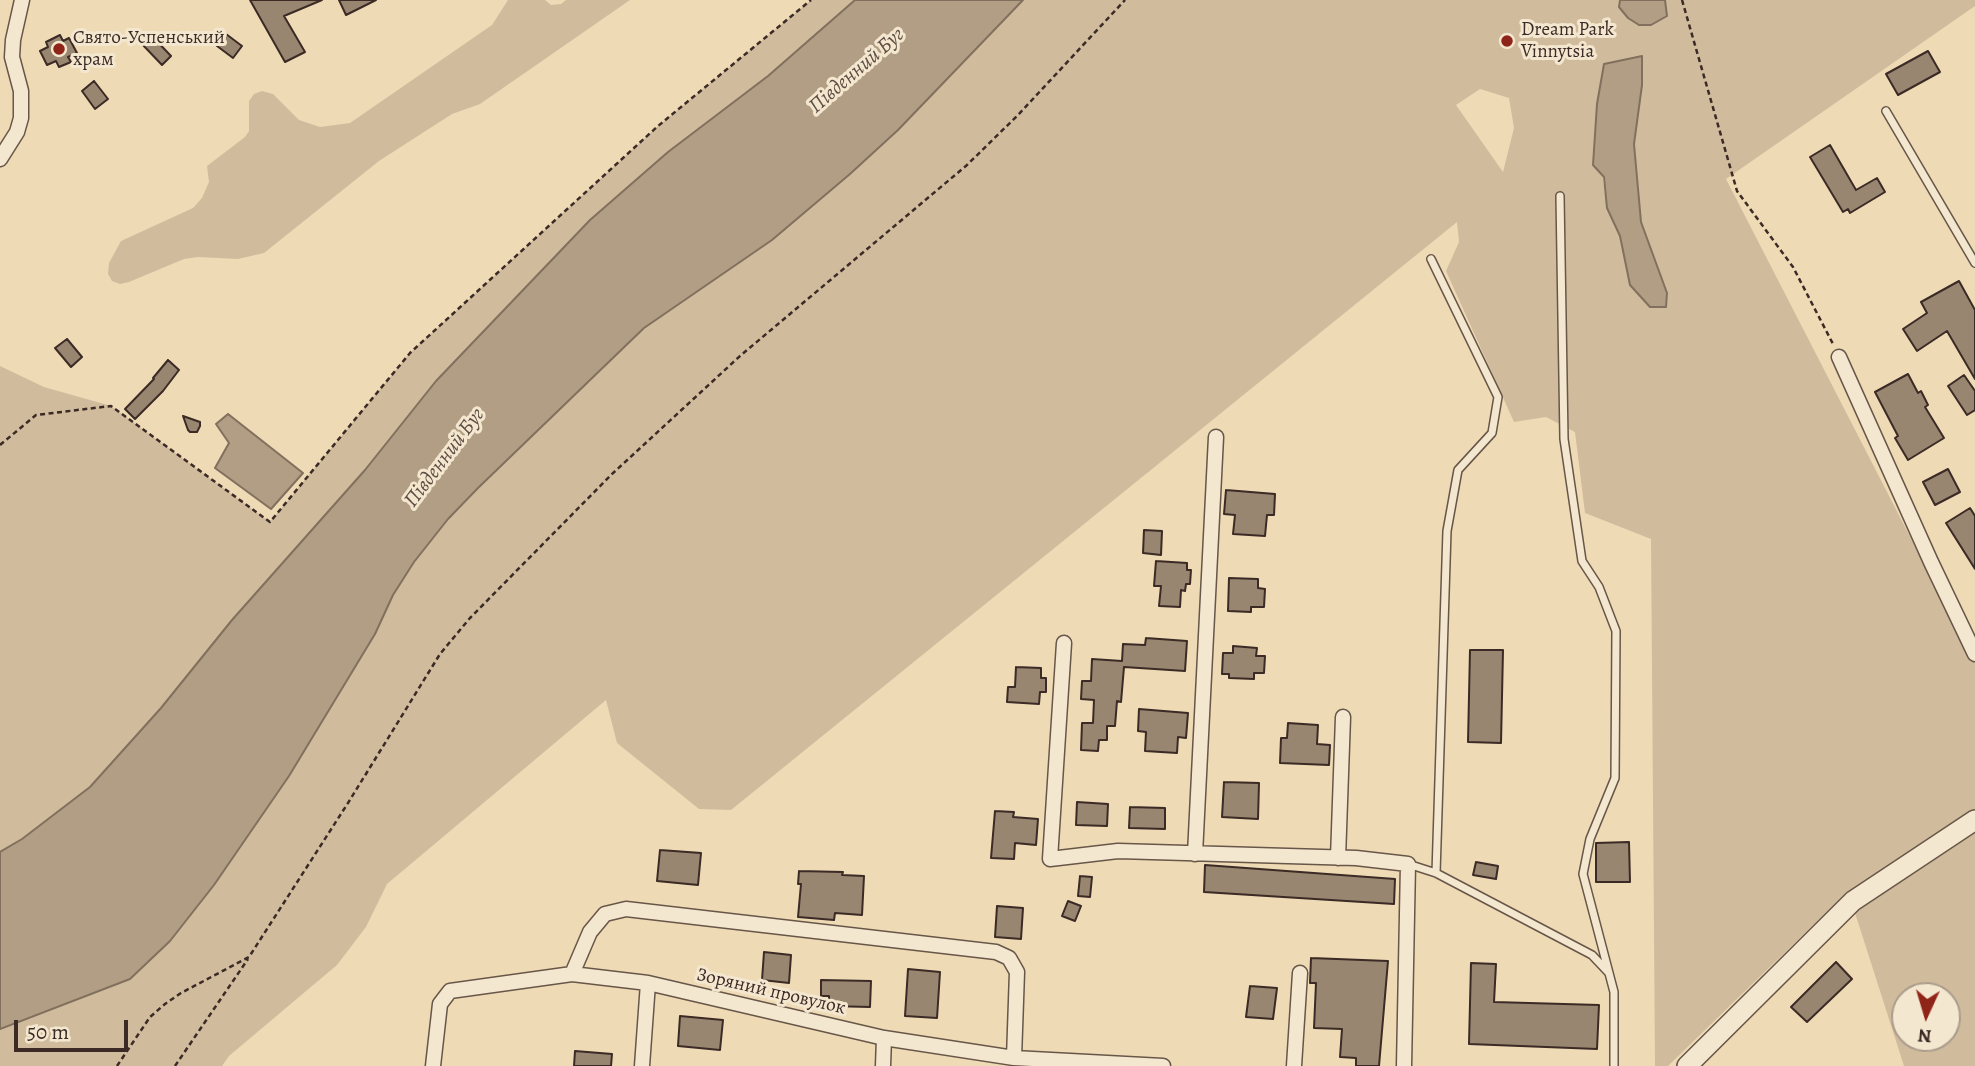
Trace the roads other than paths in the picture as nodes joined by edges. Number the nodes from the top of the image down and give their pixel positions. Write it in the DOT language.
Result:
graph roads {
  1 [pos="22,0"];
  2 [pos="1886,111"];
  3 [pos="0,159"];
  4 [pos="1560,196"];
  5 [pos="1431,259"];
  6 [pos="1975,264"];
  7 [pos="1839,357"];
  8 [pos="1216,437"];
  9 [pos="1063,643"];
  10 [pos="1975,654"];
  11 [pos="1343,717"];
  12 [pos="1975,820"];
  13 [pos="1195,854"];
  14 [pos="1338,858"];
  15 [pos="1408,864"];
  16 [pos="1436,873"];
  17 [pos="1300,973"];
  18 [pos="1609,973"];
  19 [pos="572,974"];
  20 [pos="648,983"];
  21 [pos="884,1038"];
  22 [pos="1014,1058"];
  23 [pos="433,1066"];
  24 [pos="642,1066"];
  25 [pos="883,1066"];
  26 [pos="1163,1066"];
  27 [pos="1294,1066"];
  28 [pos="1404,1066"];
  29 [pos="1614,1066"];
  30 [pos="1687,1066"];
  1 -- 3 [label="street"];
  2 -- 6 [label="lane"];
  4 -- 18 [label="lane"];
  5 -- 16 [label="lane"];
  7 -- 10 [label="street"];
  8 -- 13 [label="street"];
  9 -- 13 [label="street"];
  11 -- 14 [label="street"];
  12 -- 30 [label="street"];
  13 -- 14 [label="street"];
  14 -- 15 [label="street"];
  15 -- 16 [label="lane"];
  15 -- 28 [label="street"];
  16 -- 18 [label="lane"];
  17 -- 27 [label="street"];
  18 -- 29 [label="lane"];
  19 -- 20 [label="street, Зоряний провулок"];
  19 -- 22 [label="street"];
  19 -- 23 [label="street, Зоряний провулок"];
  20 -- 21 [label="street, Зоряний провулок"];
  20 -- 24 [label="street"];
  21 -- 22 [label="street, Зоряний провулок"];
  21 -- 25 [label="street"];
  22 -- 26 [label="street, Зоряний провулок"];
}
